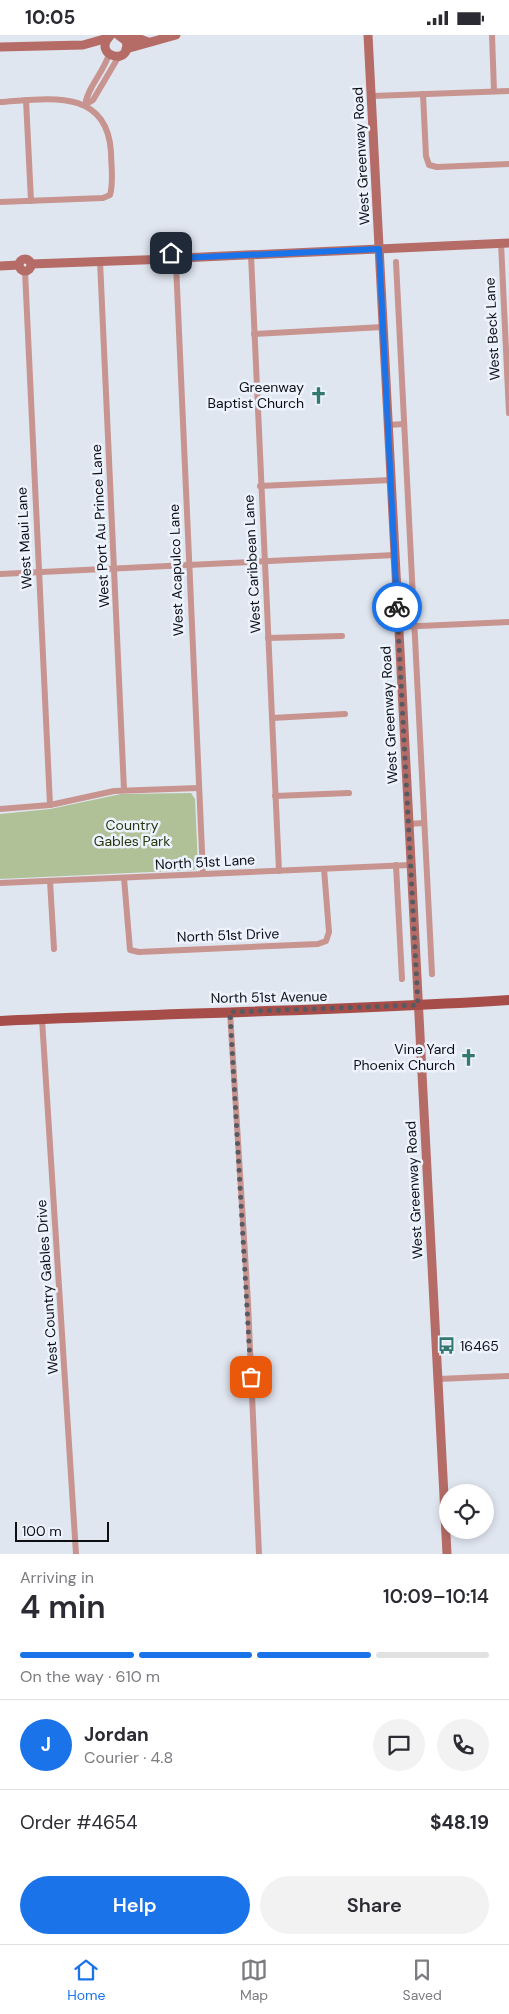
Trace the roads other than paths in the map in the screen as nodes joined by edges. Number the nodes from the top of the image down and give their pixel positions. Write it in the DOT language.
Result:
graph roads {
  1 [pos="176,35"];
  2 [pos="368,35"];
  3 [pos="492,35"];
  4 [pos="111,36"];
  5 [pos="122,37"];
  6 [pos="148,42"];
  7 [pos="83,45"];
  8 [pos="0,47"];
  9 [pos="108,53"];
  10 [pos="123,53"];
  11 [pos="96,79"];
  12 [pos="103,83"];
  13 [pos="494,91"];
  14 [pos="509,91"];
  15 [pos="423,94"];
  16 [pos="372,97"];
  17 [pos="26,100"];
  18 [pos="0,102"];
  19 [pos="85,105"];
  20 [pos="509,164"];
  21 [pos="31,201"];
  22 [pos="0,202"];
  23 [pos="505,243"];
  24 [pos="379,249"];
  25 [pos="251,255"];
  26 [pos="176,260"];
  27 [pos="100,261"];
  28 [pos="396,262"];
  29 [pos="0,266"];
  30 [pos="25,267"];
  31 [pos="383,327"];
  32 [pos="254,334"];
  33 [pos="509,413"];
  34 [pos="404,424"];
  35 [pos="388,425"];
  36 [pos="391,480"];
  37 [pos="260,486"];
  38 [pos="395,555"];
  39 [pos="265,561"];
  40 [pos="188,565"];
  41 [pos="114,568"];
  42 [pos="38,572"];
  43 [pos="0,574"];
  44 [pos="509,622"];
  45 [pos="414,626"];
  46 [pos="398,627"];
  47 [pos="342,636"];
  48 [pos="268,638"];
  49 [pos="345,714"];
  50 [pos="272,718"];
  51 [pos="198,787"];
  52 [pos="124,790"];
  53 [pos="349,793"];
  54 [pos="275,796"];
  55 [pos="50,805"];
  56 [pos="0,809"];
  57 [pos="424,823"];
  58 [pos="408,824"];
  59 [pos="396,865"];
  60 [pos="410,865"];
  61 [pos="324,869"];
  62 [pos="279,871"];
  63 [pos="203,874"];
  64 [pos="124,878"];
  65 [pos="50,881"];
  66 [pos="0,883"];
  67 [pos="54,949"];
  68 [pos="432,974"];
  69 [pos="402,979"];
  70 [pos="509,1000"];
  71 [pos="418,1005"];
  72 [pos="230,1012"];
  73 [pos="42,1019"];
  74 [pos="0,1021"];
  75 [pos="509,1376"];
  76 [pos="438,1379"];
  77 [pos="76,1554"];
  78 [pos="259,1554"];
  79 [pos="446,1554"];
  1 -- 6 [label="main road"];
  2 -- 16 [label="main road, West Greenway Road"];
  3 -- 13 [label="street"];
  4 -- 7 [label="main road"];
  4 -- 9 [label="main road"];
  5 -- 6 [label="main road"];
  5 -- 10 [label="main road"];
  6 -- 10 [label="main road"];
  7 -- 8 [label="main road"];
  7 -- 9 [label="main road"];
  9 -- 10 [label="main road"];
  9 -- 11 [label="street"];
  10 -- 12 [label="street"];
  11 -- 12 [label="street"];
  11 -- 19 [label="street"];
  12 -- 19 [label="street"];
  13 -- 14 [label="street"];
  13 -- 15 [label="street"];
  15 -- 16 [label="street"];
  15 -- 20 [label="street"];
  16 -- 24 [label="main road, West Greenway Road"];
  17 -- 18 [label="street"];
  17 -- 19 [label="street"];
  17 -- 21 [label="street"];
  19 -- 21 [label="street"];
  21 -- 22 [label="street"];
  23 -- 24 [label="main road"];
  23 -- 33 [label="street, West Beck Lane"];
  24 -- 25 [label="main road"];
  24 -- 31 [label="main road, West Greenway Road"];
  25 -- 26 [label="main road"];
  25 -- 32 [label="street, West Caribbean Lane"];
  26 -- 27 [label="main road"];
  26 -- 40 [label="street, West Acapulco Lane"];
  27 -- 30 [label="main road"];
  27 -- 41 [label="street, West Port Au Prince Lane"];
  28 -- 34 [label="street"];
  29 -- 30 [label="main road"];
  30 -- 42 [label="street, West Maui Lane"];
  31 -- 32 [label="street"];
  31 -- 35 [label="main road, West Greenway Road"];
  32 -- 37 [label="street, West Caribbean Lane"];
  34 -- 35 [label="street"];
  34 -- 45 [label="street"];
  35 -- 36 [label="main road, West Greenway Road"];
  36 -- 37 [label="street"];
  36 -- 38 [label="main road, West Greenway Road"];
  37 -- 39 [label="street, West Caribbean Lane"];
  38 -- 39 [label="street"];
  38 -- 46 [label="main road, West Greenway Road"];
  39 -- 40 [label="street"];
  39 -- 48 [label="street, West Caribbean Lane"];
  40 -- 41 [label="street"];
  40 -- 51 [label="street, West Acapulco Lane"];
  41 -- 42 [label="street"];
  41 -- 52 [label="street, West Port Au Prince Lane"];
  42 -- 43 [label="street"];
  42 -- 55 [label="street, West Maui Lane"];
  44 -- 45 [label="street"];
  45 -- 46 [label="street"];
  45 -- 57 [label="street"];
  46 -- 58 [label="main road, West Greenway Road"];
  47 -- 48 [label="street"];
  48 -- 50 [label="street, West Caribbean Lane"];
  49 -- 50 [label="street"];
  50 -- 54 [label="street, West Caribbean Lane"];
  51 -- 52 [label="street"];
  51 -- 63 [label="street, West Acapulco Lane"];
  52 -- 55 [label="street"];
  53 -- 54 [label="street"];
  54 -- 62 [label="street, West Caribbean Lane"];
  55 -- 56 [label="street"];
  57 -- 58 [label="street"];
  57 -- 68 [label="street"];
  58 -- 60 [label="main road, West Greenway Road"];
  59 -- 60 [label="street, North 51st Lane"];
  59 -- 61 [label="street, North 51st Lane"];
  59 -- 69 [label="street"];
  60 -- 71 [label="main road, West Greenway Road"];
  61 -- 62 [label="street, North 51st Lane"];
  61 -- 64 [label="street, North 51st Drive"];
  62 -- 63 [label="street, North 51st Lane"];
  63 -- 64 [label="street, North 51st Lane"];
  64 -- 65 [label="street, North 51st Lane"];
  65 -- 66 [label="street, North 51st Lane"];
  65 -- 67 [label="street"];
  70 -- 71 [label="main road, North 51st Avenue"];
  71 -- 72 [label="main road, North 51st Avenue"];
  71 -- 76 [label="main road, West Greenway Road"];
  72 -- 73 [label="main road, North 51st Avenue"];
  72 -- 78 [label="street"];
  73 -- 74 [label="main road, North 51st Avenue"];
  73 -- 77 [label="street, West Country Gables Drive"];
  75 -- 76 [label="street"];
  76 -- 79 [label="main road, West Greenway Road"];
}
